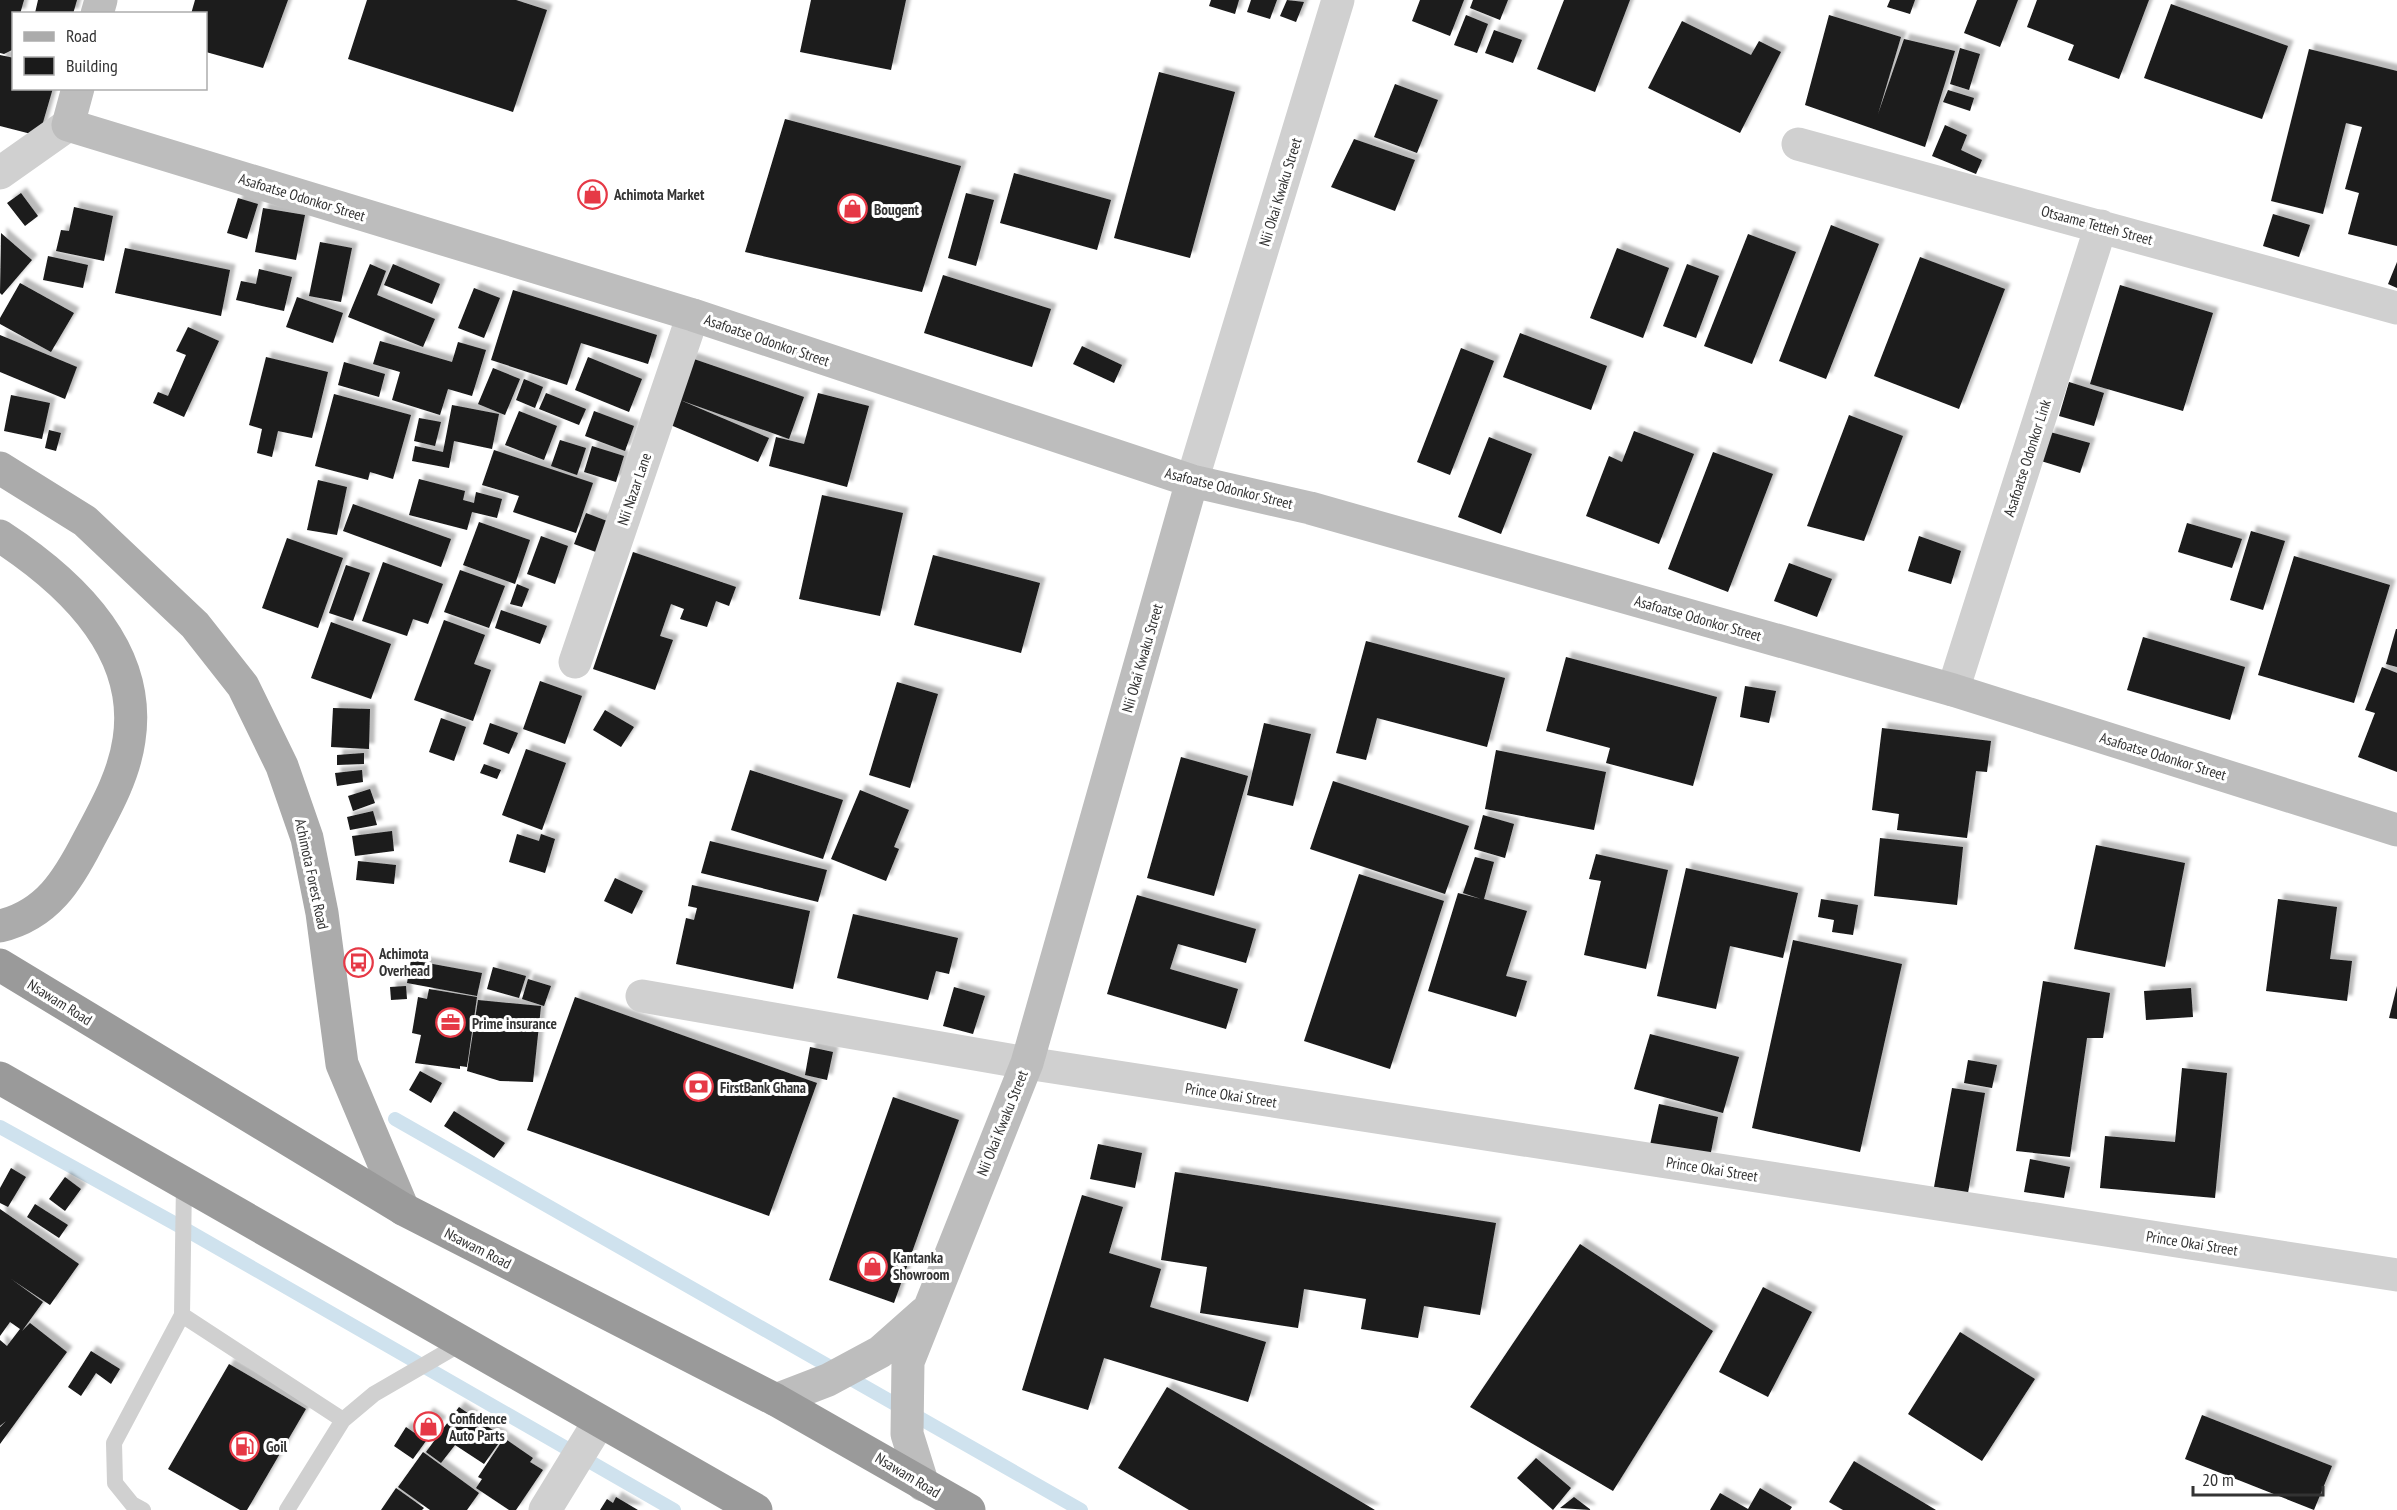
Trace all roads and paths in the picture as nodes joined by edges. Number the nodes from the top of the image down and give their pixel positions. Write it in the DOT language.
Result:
graph roads {
  1 [pos="1338,0"];
  2 [pos="77,90"];
  3 [pos="68,126"];
  4 [pos="1798,144"];
  5 [pos="0,173"];
  6 [pos="2101,226"];
  7 [pos="2397,308"];
  8 [pos="693,315"];
  9 [pos="0,468"];
  10 [pos="1192,481"];
  11 [pos="0,536"];
  12 [pos="575,663"];
  13 [pos="1953,690"];
  14 [pos="2397,830"];
  15 [pos="0,926"];
  16 [pos="0,965"];
  17 [pos="642,996"];
  18 [pos="1027,1063"];
  19 [pos="0,1078"];
  20 [pos="184,1183"];
  21 [pos="403,1209"];
  22 [pos="2397,1275"];
  23 [pos="927,1309"];
  24 [pos="182,1315"];
  25 [pos="462,1343"];
  26 [pos="777,1400"];
  27 [pos="343,1420"];
  28 [pos="599,1422"];
  29 [pos="923,1485"];
  30 [pos="143,1510"];
  31 [pos="287,1510"];
  32 [pos="545,1510"];
  33 [pos="756,1510"];
  34 [pos="969,1510"];
  1 -- 10 [label="street, Nii Okai Kwaku Street"];
  2 -- 3 [label="street"];
  3 -- 5 [label="street"];
  3 -- 8 [label="street, Asafoatse Odonkor Street"];
  4 -- 6 [label="street, Otsaame Tetteh Street"];
  6 -- 7 [label="street, Otsaame Tetteh Street"];
  6 -- 13 [label="street, Asafoatse Odonkor Link"];
  8 -- 10 [label="street, Asafoatse Odonkor Street"];
  8 -- 12 [label="street, Nii Nazar Lane"];
  9 -- 21 [label="main road, Achimota Forest Road"];
  10 -- 13 [label="street, Asafoatse Odonkor Street"];
  10 -- 18 [label="street, Nii Okai Kwaku Street"];
  11 -- 15 [label="main road"];
  13 -- 14 [label="street, Asafoatse Odonkor Street"];
  16 -- 21 [label="highway, Nsawam Road"];
  17 -- 18 [label="street, Prince Okai Street"];
  18 -- 22 [label="street, Prince Okai Street"];
  18 -- 23 [label="street, Nii Okai Kwaku Street"];
  19 -- 20 [label="highway"];
  20 -- 24 [label="lane"];
  20 -- 25 [label="highway"];
  21 -- 26 [label="highway, Nsawam Road"];
  23 -- 26 [label="street, Nii Okai Kwaku Street"];
  23 -- 29 [label="street, Nii Okai Kwaku Street"];
  24 -- 27 [label="lane"];
  24 -- 30 [label="lane"];
  25 -- 27 [label="lane"];
  25 -- 28 [label="highway"];
  26 -- 29 [label="highway, Nsawam Road"];
  27 -- 31 [label="lane"];
  28 -- 32 [label="street"];
  28 -- 33 [label="highway"];
  29 -- 34 [label="highway, Nsawam Road"];
}
